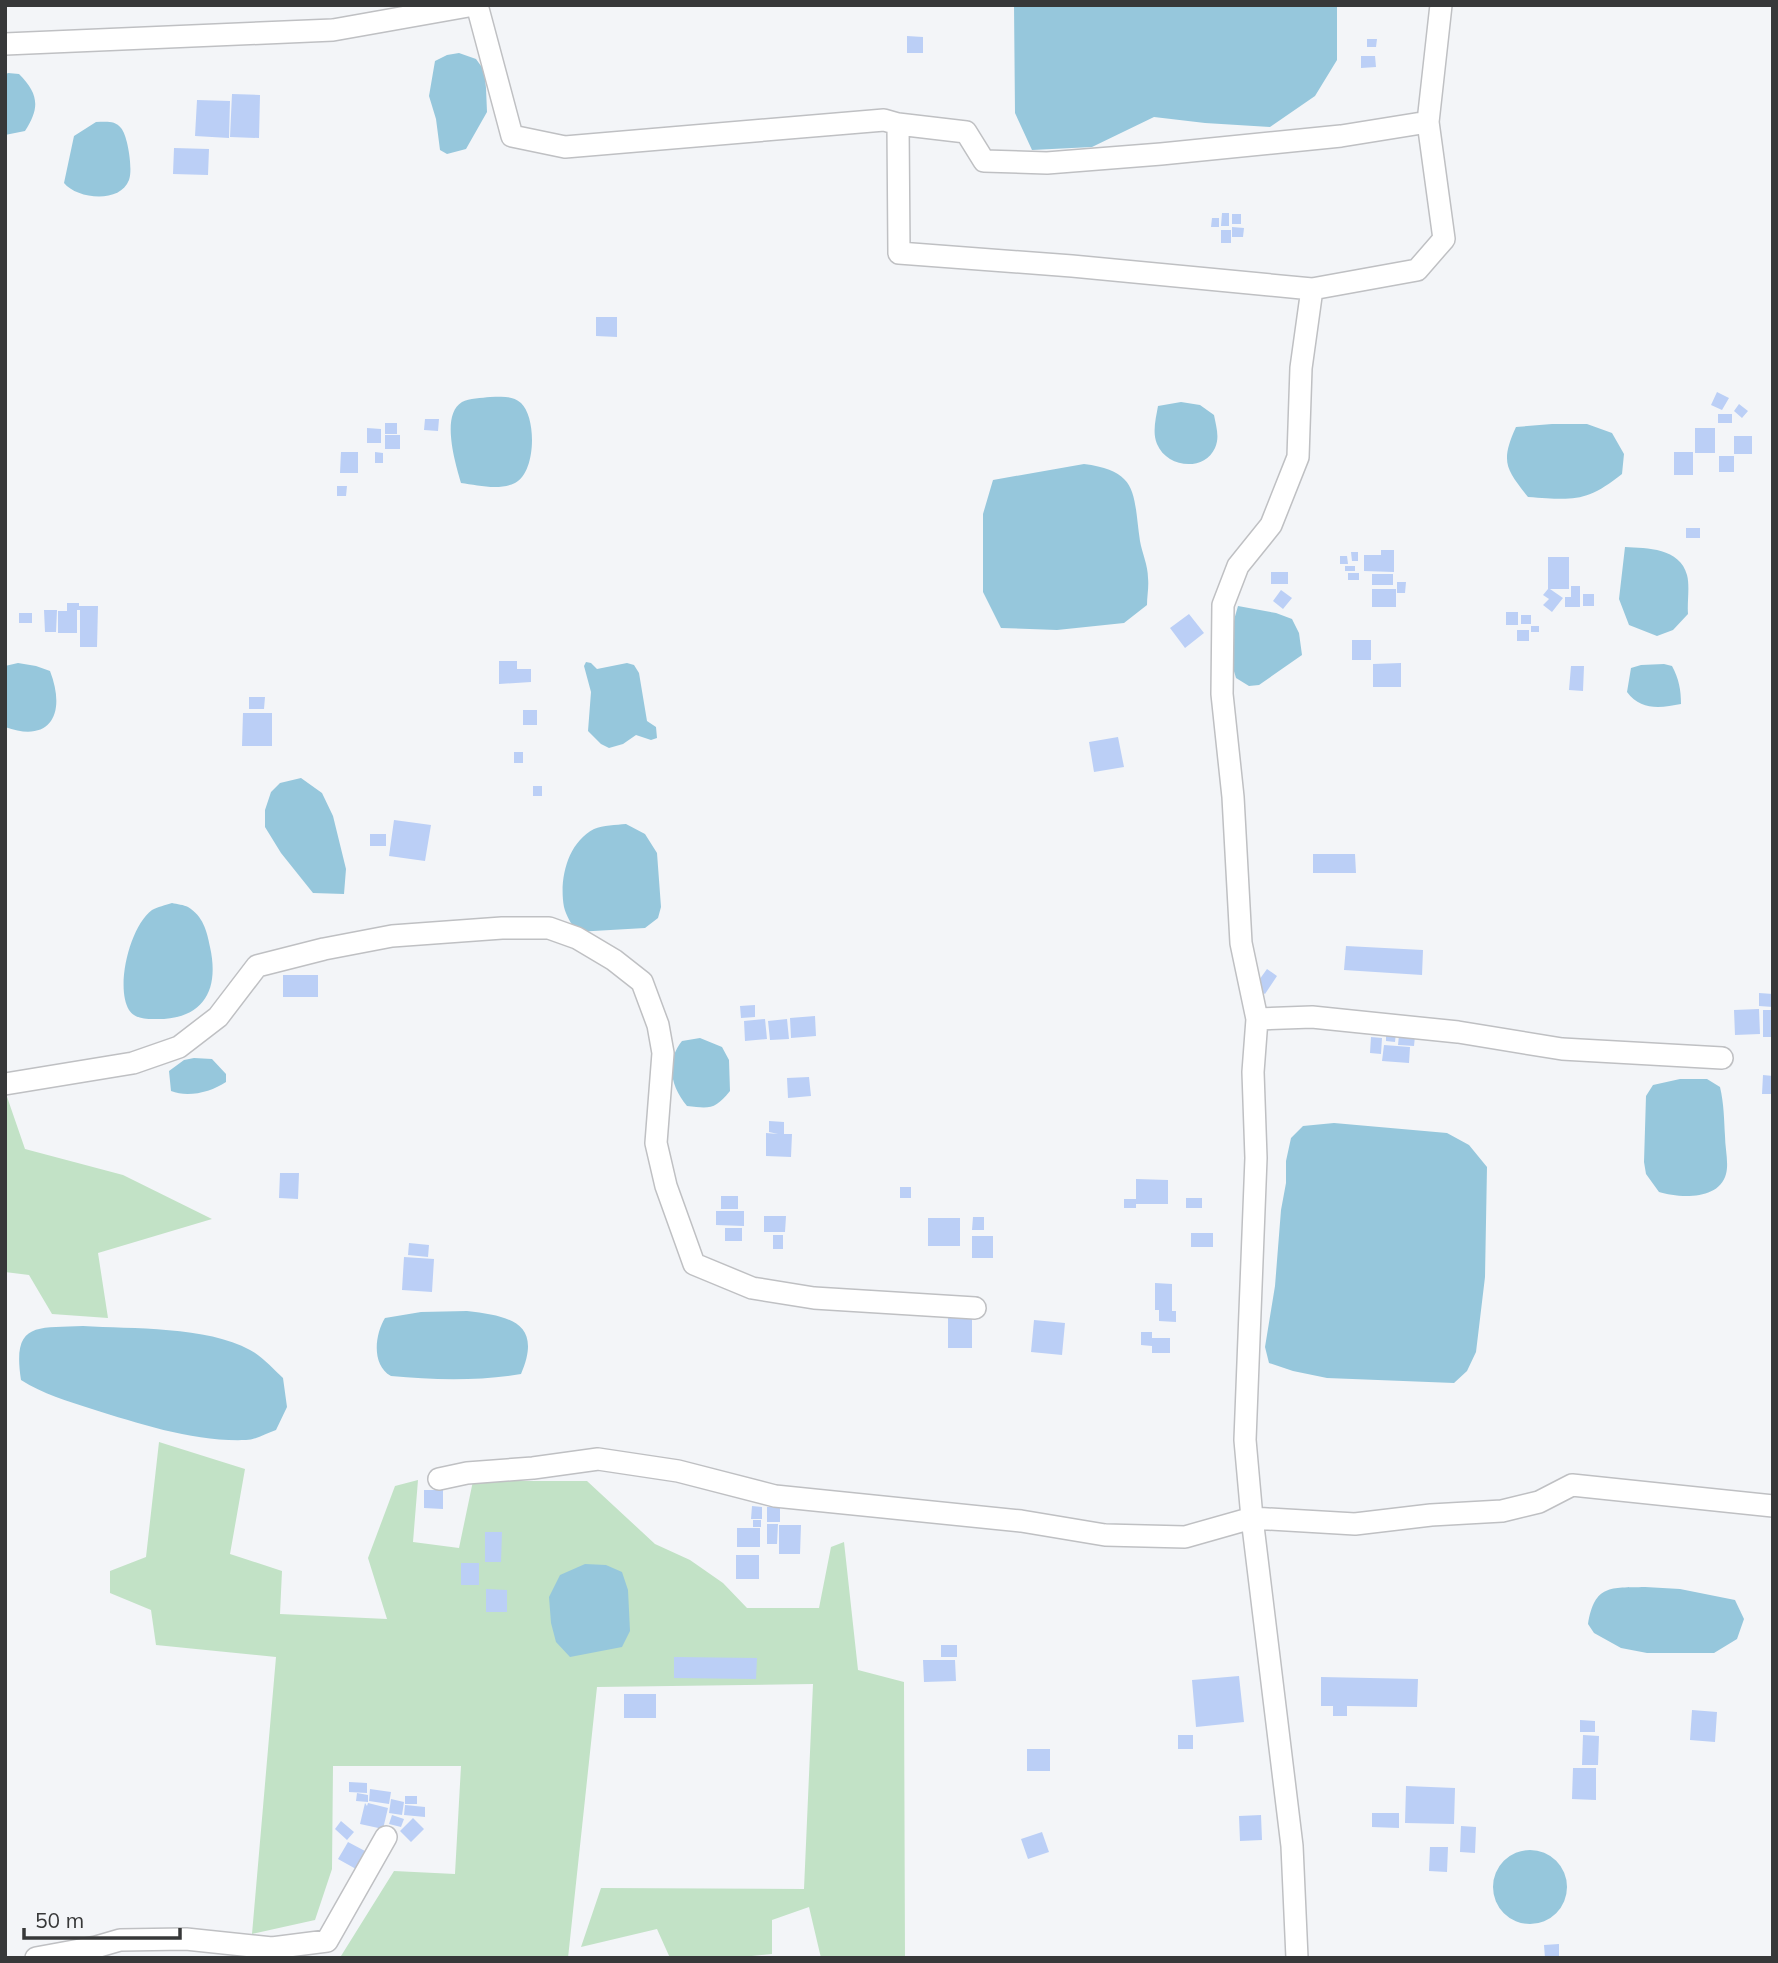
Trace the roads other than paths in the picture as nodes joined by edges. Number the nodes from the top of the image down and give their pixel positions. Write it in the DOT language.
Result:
graph roads {
  1 [pos="476,5"];
  2 [pos="1441,5"];
  3 [pos="5,44"];
  4 [pos="1428,122"];
  5 [pos="898,124"];
  6 [pos="1312,289"];
  7 [pos="1257,1019"];
  8 [pos="1723,1058"];
  9 [pos="5,1084"];
  10 [pos="975,1308"];
  11 [pos="439,1479"];
  12 [pos="1773,1506"];
  13 [pos="1252,1518"];
  14 [pos="386,1837"];
  15 [pos="36,1958"];
  16 [pos="1297,1958"];
  1 -- 3 [label="street"];
  1 -- 5 [label="street"];
  2 -- 4 [label="street"];
  4 -- 5 [label="street"];
  4 -- 6 [label="street"];
  5 -- 6 [label="street"];
  6 -- 7 [label="street"];
  7 -- 8 [label="street"];
  7 -- 13 [label="street"];
  9 -- 10 [label="street"];
  11 -- 13 [label="street"];
  12 -- 13 [label="street"];
  13 -- 16 [label="street"];
  14 -- 15 [label="street"];
}
